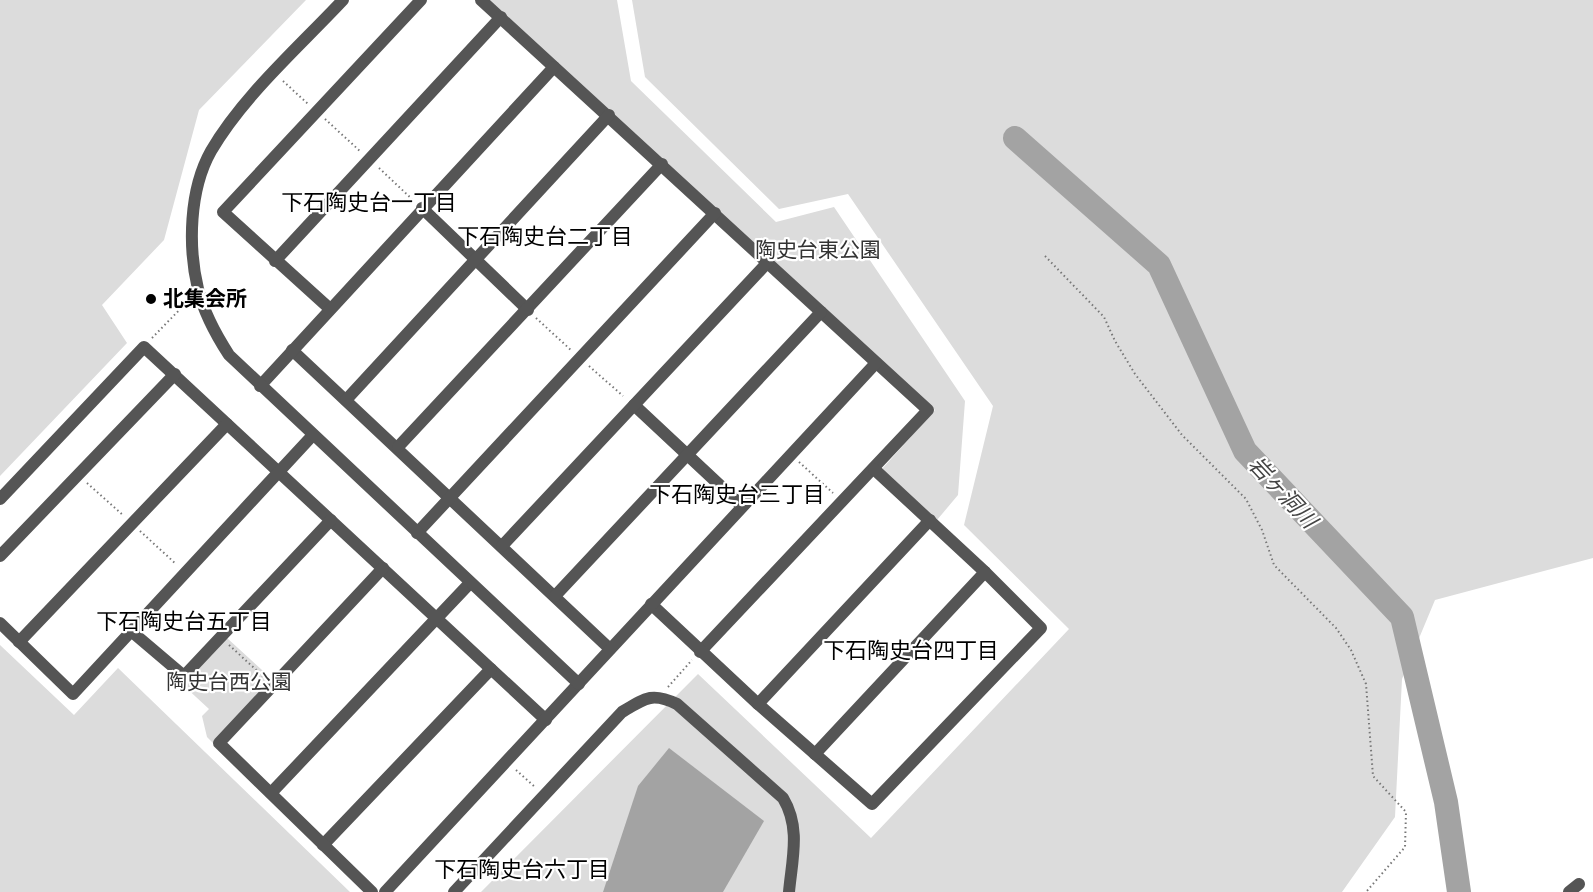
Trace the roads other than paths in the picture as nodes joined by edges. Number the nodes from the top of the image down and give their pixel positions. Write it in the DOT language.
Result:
graph roads {
  1 [pos="343,0"];
  2 [pos="421,0"];
  3 [pos="481,0"];
  4 [pos="501,17"];
  5 [pos="554,67"];
  6 [pos="609,115"];
  7 [pos="662,164"];
  8 [pos="422,208"];
  9 [pos="715,213"];
  10 [pos="475,259"];
  11 [pos="274,261"];
  12 [pos="768,262"];
  13 [pos="329,308"];
  14 [pos="528,310"];
  15 [pos="821,312"];
  16 [pos="292,350"];
  17 [pos="876,363"];
  18 [pos="175,374"];
  19 [pos="260,386"];
  20 [pos="346,400"];
  21 [pos="634,405"];
  22 [pos="227,424"];
  23 [pos="312,436"];
  24 [pos="398,447"];
  25 [pos="687,455"];
  26 [pos="874,469"];
  27 [pos="279,471"];
  28 [pos="450,497"];
  29 [pos="0,499"];
  30 [pos="742,506"];
  31 [pos="331,520"];
  32 [pos="930,520"];
  33 [pos="417,533"];
  34 [pos="502,546"];
  35 [pos="0,556"];
  36 [pos="383,568"];
  37 [pos="985,572"];
  38 [pos="470,583"];
  39 [pos="555,596"];
  40 [pos="651,604"];
  41 [pos="437,619"];
  42 [pos="0,623"];
  43 [pos="131,631"];
  44 [pos="19,642"];
  45 [pos="610,649"];
  46 [pos="700,652"];
  47 [pos="490,669"];
  48 [pos="579,684"];
  49 [pos="758,704"];
  50 [pos="546,720"];
  51 [pos="815,754"];
  52 [pos="271,793"];
  53 [pos="323,844"];
  54 [pos="372,892"];
  55 [pos="385,892"];
  56 [pos="454,892"];
  57 [pos="789,892"];
  1 -- 19 [label="street"];
  2 -- 11 [label="street"];
  3 -- 4 [label="street"];
  4 -- 5 [label="street"];
  4 -- 11 [label="street"];
  5 -- 6 [label="street"];
  5 -- 8 [label="street"];
  6 -- 7 [label="street"];
  6 -- 10 [label="street"];
  7 -- 9 [label="street"];
  7 -- 14 [label="street"];
  8 -- 10 [label="street"];
  8 -- 13 [label="street"];
  9 -- 12 [label="street"];
  9 -- 28 [label="street"];
  10 -- 14 [label="street"];
  10 -- 20 [label="street"];
  11 -- 13 [label="street"];
  12 -- 15 [label="street"];
  12 -- 21 [label="street"];
  13 -- 16 [label="street"];
  14 -- 24 [label="street"];
  15 -- 17 [label="street"];
  15 -- 25 [label="street"];
  16 -- 19 [label="street"];
  16 -- 20 [label="street"];
  17 -- 26 [label="street"];
  17 -- 30 [label="street"];
  18 -- 22 [label="street"];
  18 -- 29 [label="street"];
  18 -- 35 [label="street"];
  19 -- 23 [label="street"];
  20 -- 24 [label="street"];
  21 -- 25 [label="street"];
  21 -- 34 [label="street"];
  22 -- 27 [label="street"];
  22 -- 44 [label="street"];
  23 -- 27 [label="street"];
  23 -- 33 [label="street"];
  24 -- 28 [label="street"];
  25 -- 30 [label="street"];
  25 -- 39 [label="street"];
  26 -- 32 [label="street"];
  26 -- 46 [label="street"];
  27 -- 31 [label="street"];
  27 -- 43 [label="street"];
  28 -- 33 [label="street"];
  28 -- 34 [label="street"];
  30 -- 40 [label="street"];
  31 -- 36 [label="street"];
  31 -- 43 [label="street"];
  32 -- 37 [label="street"];
  32 -- 49 [label="street"];
  33 -- 38 [label="street"];
  34 -- 39 [label="street"];
  36 -- 41 [label="street"];
  36 -- 52 [label="street"];
  37 -- 51 [label="street"];
  37 -- 51 [label="street"];
  38 -- 41 [label="street"];
  38 -- 48 [label="street"];
  39 -- 45 [label="street"];
  40 -- 45 [label="street"];
  40 -- 46 [label="street"];
  41 -- 47 [label="street"];
  41 -- 52 [label="street"];
  42 -- 44 [label="street"];
  43 -- 44 [label="street"];
  45 -- 48 [label="street"];
  46 -- 49 [label="street"];
  47 -- 50 [label="street"];
  47 -- 53 [label="street"];
  48 -- 50 [label="street"];
  49 -- 51 [label="street"];
  50 -- 55 [label="street"];
  52 -- 53 [label="street"];
  53 -- 54 [label="street"];
  56 -- 57 [label="street"];
}
